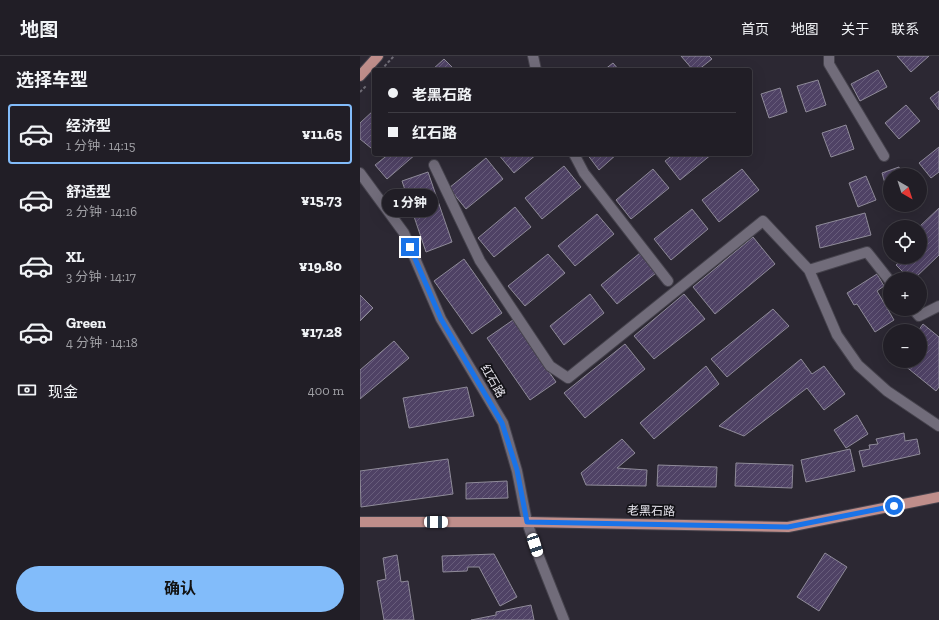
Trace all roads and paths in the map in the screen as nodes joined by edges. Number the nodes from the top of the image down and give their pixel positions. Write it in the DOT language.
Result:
graph roads {
  1 [pos="378,56"];
  2 [pos="394,56"];
  3 [pos="533,56"];
  4 [pos="829,56"];
  5 [pos="383,68"];
  6 [pos="536,68"];
  7 [pos="360,76"];
  8 [pos="575,156"];
  9 [pos="884,156"];
  10 [pos="434,165"];
  11 [pos="360,173"];
  12 [pos="808,270"];
  13 [pos="883,272"];
  14 [pos="668,282"];
  15 [pos="939,306"];
  16 [pos="927,312"];
  17 [pos="939,426"];
  18 [pos="939,497"];
  19 [pos="360,522"];
  20 [pos="527,522"];
  21 [pos="564,620"];
  1 -- 7 [label="main road"];
  2 -- 5 [label="path"];
  3 -- 6 [label="street"];
  4 -- 9 [label="street"];
  8 -- 14 [label="street"];
  10 -- 12 [label="street"];
  11 -- 20 [label="street, 红石路"];
  12 -- 13 [label="street"];
  12 -- 17 [label="street"];
  15 -- 16 [label="street"];
  18 -- 20 [label="main road, 老黑石路"];
  19 -- 20 [label="main road, 老黑石路"];
  20 -- 21 [label="street, 红石路"];
}
